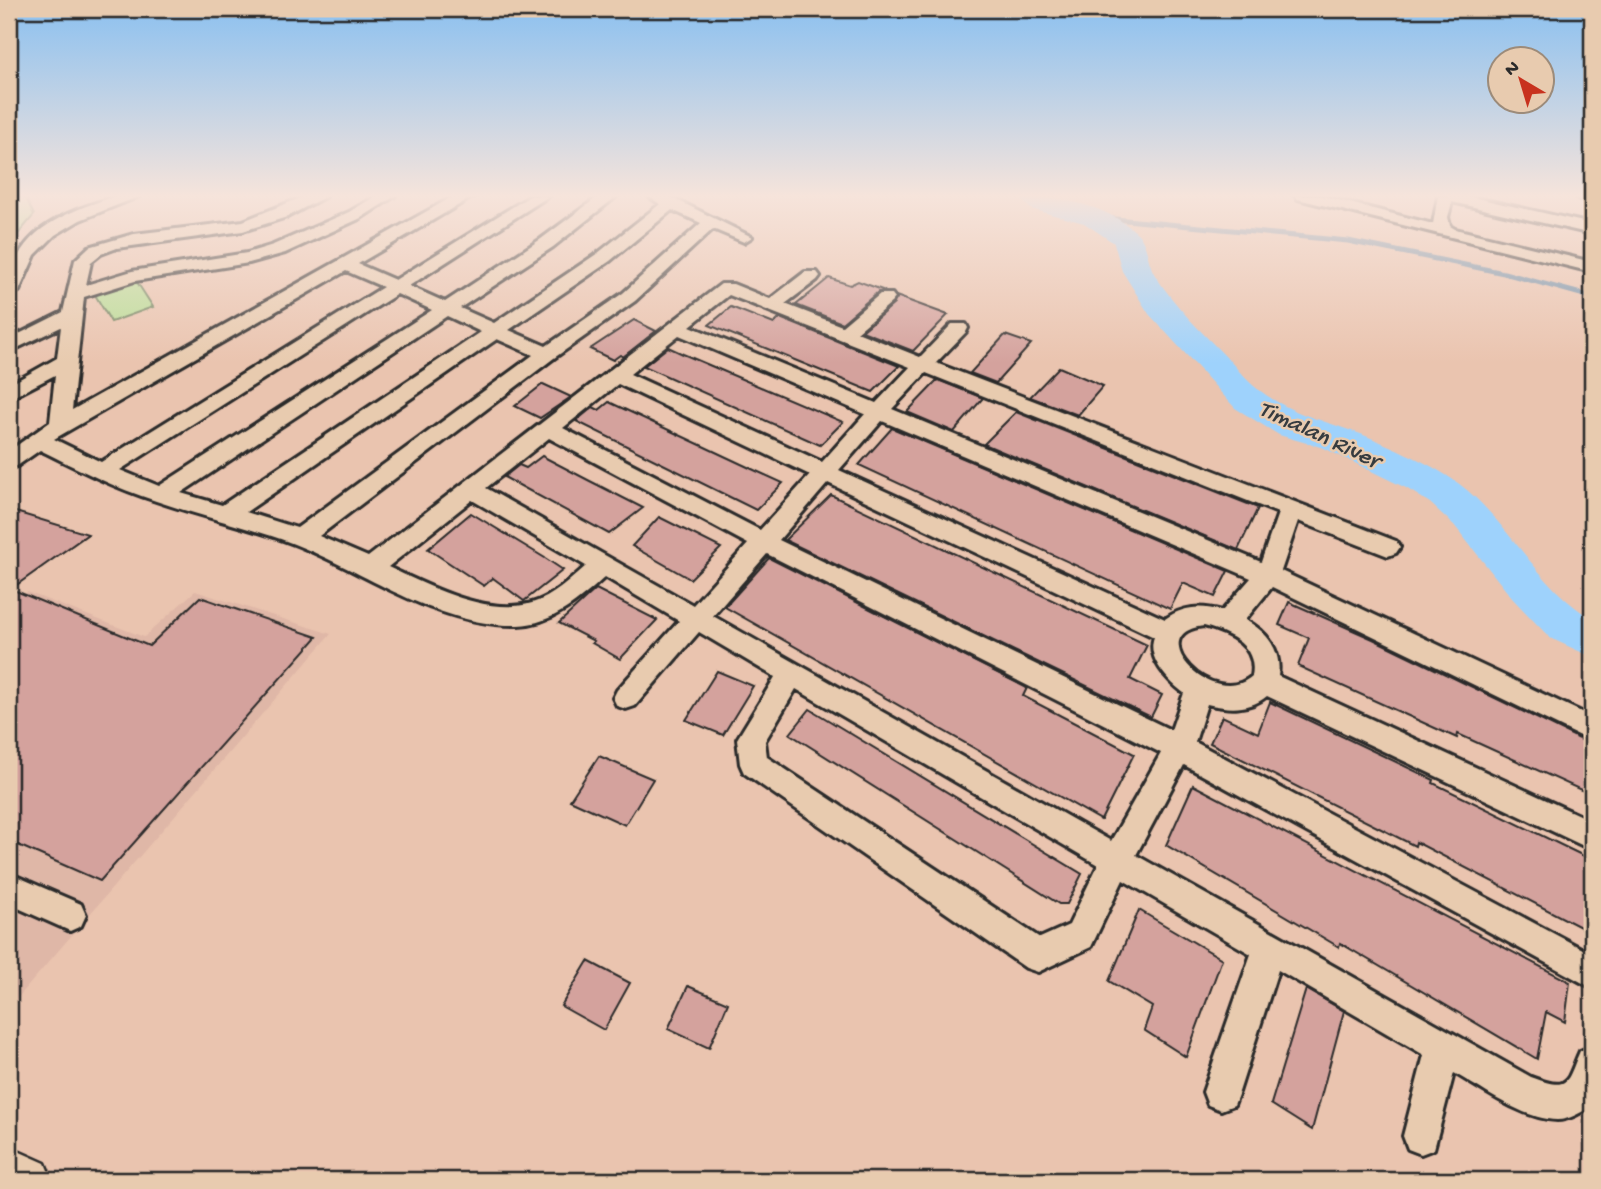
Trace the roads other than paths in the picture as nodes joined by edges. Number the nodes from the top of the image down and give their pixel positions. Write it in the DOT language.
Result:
graph roads {
  1 [pos="30,251"];
  2 [pos="90,251"];
  3 [pos="271,251"];
  4 [pos="370,251"];
  5 [pos="453,251"];
  6 [pos="534,251"];
  7 [pos="610,251"];
  8 [pos="679,251"];
  9 [pos="1527,251"];
  10 [pos="347,265"];
  11 [pos="1592,267"];
  12 [pos="811,276"];
  13 [pos="396,287"];
  14 [pos="9,292"];
  15 [pos="75,294"];
  16 [pos="886,299"];
  17 [pos="773,305"];
  18 [pos="447,310"];
  19 [pos="71,315"];
  20 [pos="677,327"];
  21 [pos="958,328"];
  22 [pos="494,331"];
  23 [pos="845,333"];
  24 [pos="9,346"];
  25 [pos="547,354"];
  26 [pos="66,361"];
  27 [pos="924,363"];
  28 [pos="615,375"];
  29 [pos="9,393"];
  30 [pos="878,412"];
  31 [pos="60,425"];
  32 [pos="547,428"];
  33 [pos="40,441"];
  34 [pos="9,461"];
  35 [pos="101,472"];
  36 [pos="824,473"];
  37 [pos="470,489"];
  38 [pos="162,495"];
  39 [pos="1291,509"];
  40 [pos="226,514"];
  41 [pos="301,537"];
  42 [pos="763,542"];
  43 [pos="1388,547"];
  44 [pos="603,565"];
  45 [pos="371,567"];
  46 [pos="1268,575"];
  47 [pos="696,619"];
  48 [pos="1228,622"];
  49 [pos="1168,632"];
  50 [pos="791,674"];
  51 [pos="1264,682"];
  52 [pos="1198,690"];
  53 [pos="626,698"];
  54 [pos="1592,730"];
  55 [pos="1179,748"];
  56 [pos="1592,836"];
  57 [pos="1117,860"];
  58 [pos="9,887"];
  59 [pos="70,915"];
  60 [pos="1269,948"];
  61 [pos="1592,972"];
  62 [pos="1443,1047"];
  63 [pos="1592,1063"];
  64 [pos="1221,1092"];
  65 [pos="1421,1136"];
  66 [pos="9,1171"];
  67 [pos="28,1180"];
  1 -- 14 [label="street"];
  2 -- 15 [label="street"];
  3 -- 15 [label="street"];
  4 -- 10 [label="street"];
  5 -- 13 [label="street"];
  6 -- 18 [label="street"];
  7 -- 22 [label="street"];
  8 -- 25 [label="street"];
  9 -- 11 [label="street"];
  10 -- 13 [label="street"];
  10 -- 31 [label="street"];
  12 -- 17 [label="street"];
  13 -- 18 [label="street"];
  13 -- 35 [label="street"];
  15 -- 19 [label="street"];
  16 -- 23 [label="street"];
  17 -- 20 [label="street"];
  17 -- 23 [label="street"];
  18 -- 22 [label="street"];
  18 -- 38 [label="street"];
  19 -- 24 [label="street"];
  19 -- 26 [label="street"];
  20 -- 28 [label="street"];
  20 -- 30 [label="street"];
  21 -- 27 [label="street"];
  22 -- 25 [label="street"];
  22 -- 40 [label="street"];
  23 -- 27 [label="street"];
  25 -- 41 [label="street"];
  26 -- 29 [label="street"];
  26 -- 31 [label="street"];
  27 -- 30 [label="street"];
  27 -- 39 [label="street"];
  28 -- 32 [label="street"];
  28 -- 36 [label="street"];
  30 -- 36 [label="street"];
  30 -- 46 [label="street"];
  31 -- 33 [label="street"];
  32 -- 37 [label="street"];
  32 -- 42 [label="street"];
  33 -- 34 [label="street"];
  33 -- 35 [label="street"];
  35 -- 38 [label="street"];
  36 -- 42 [label="street"];
  36 -- 49 [label="street"];
  37 -- 44 [label="street"];
  37 -- 45 [label="street"];
  38 -- 40 [label="street"];
  39 -- 43 [label="street"];
  39 -- 46 [label="street"];
  40 -- 41 [label="street"];
  41 -- 45 [label="street"];
  42 -- 47 [label="street"];
  42 -- 55 [label="street"];
  44 -- 45 [label="street"];
  44 -- 47 [label="street"];
  46 -- 48 [label="street"];
  46 -- 54 [label="street"];
  47 -- 50 [label="street"];
  47 -- 53 [label="street"];
  48 -- 49 [label="street"];
  48 -- 51 [label="street"];
  49 -- 52 [label="street"];
  50 -- 57 [label="street"];
  50 -- 57 [label="street"];
  51 -- 52 [label="street"];
  51 -- 56 [label="street"];
  52 -- 55 [label="street"];
  55 -- 57 [label="street"];
  55 -- 61 [label="street"];
  57 -- 60 [label="street"];
  58 -- 59 [label="street"];
  60 -- 62 [label="street"];
  60 -- 64 [label="street"];
  62 -- 63 [label="street"];
  62 -- 65 [label="street"];
  66 -- 67 [label="main road"];
}
